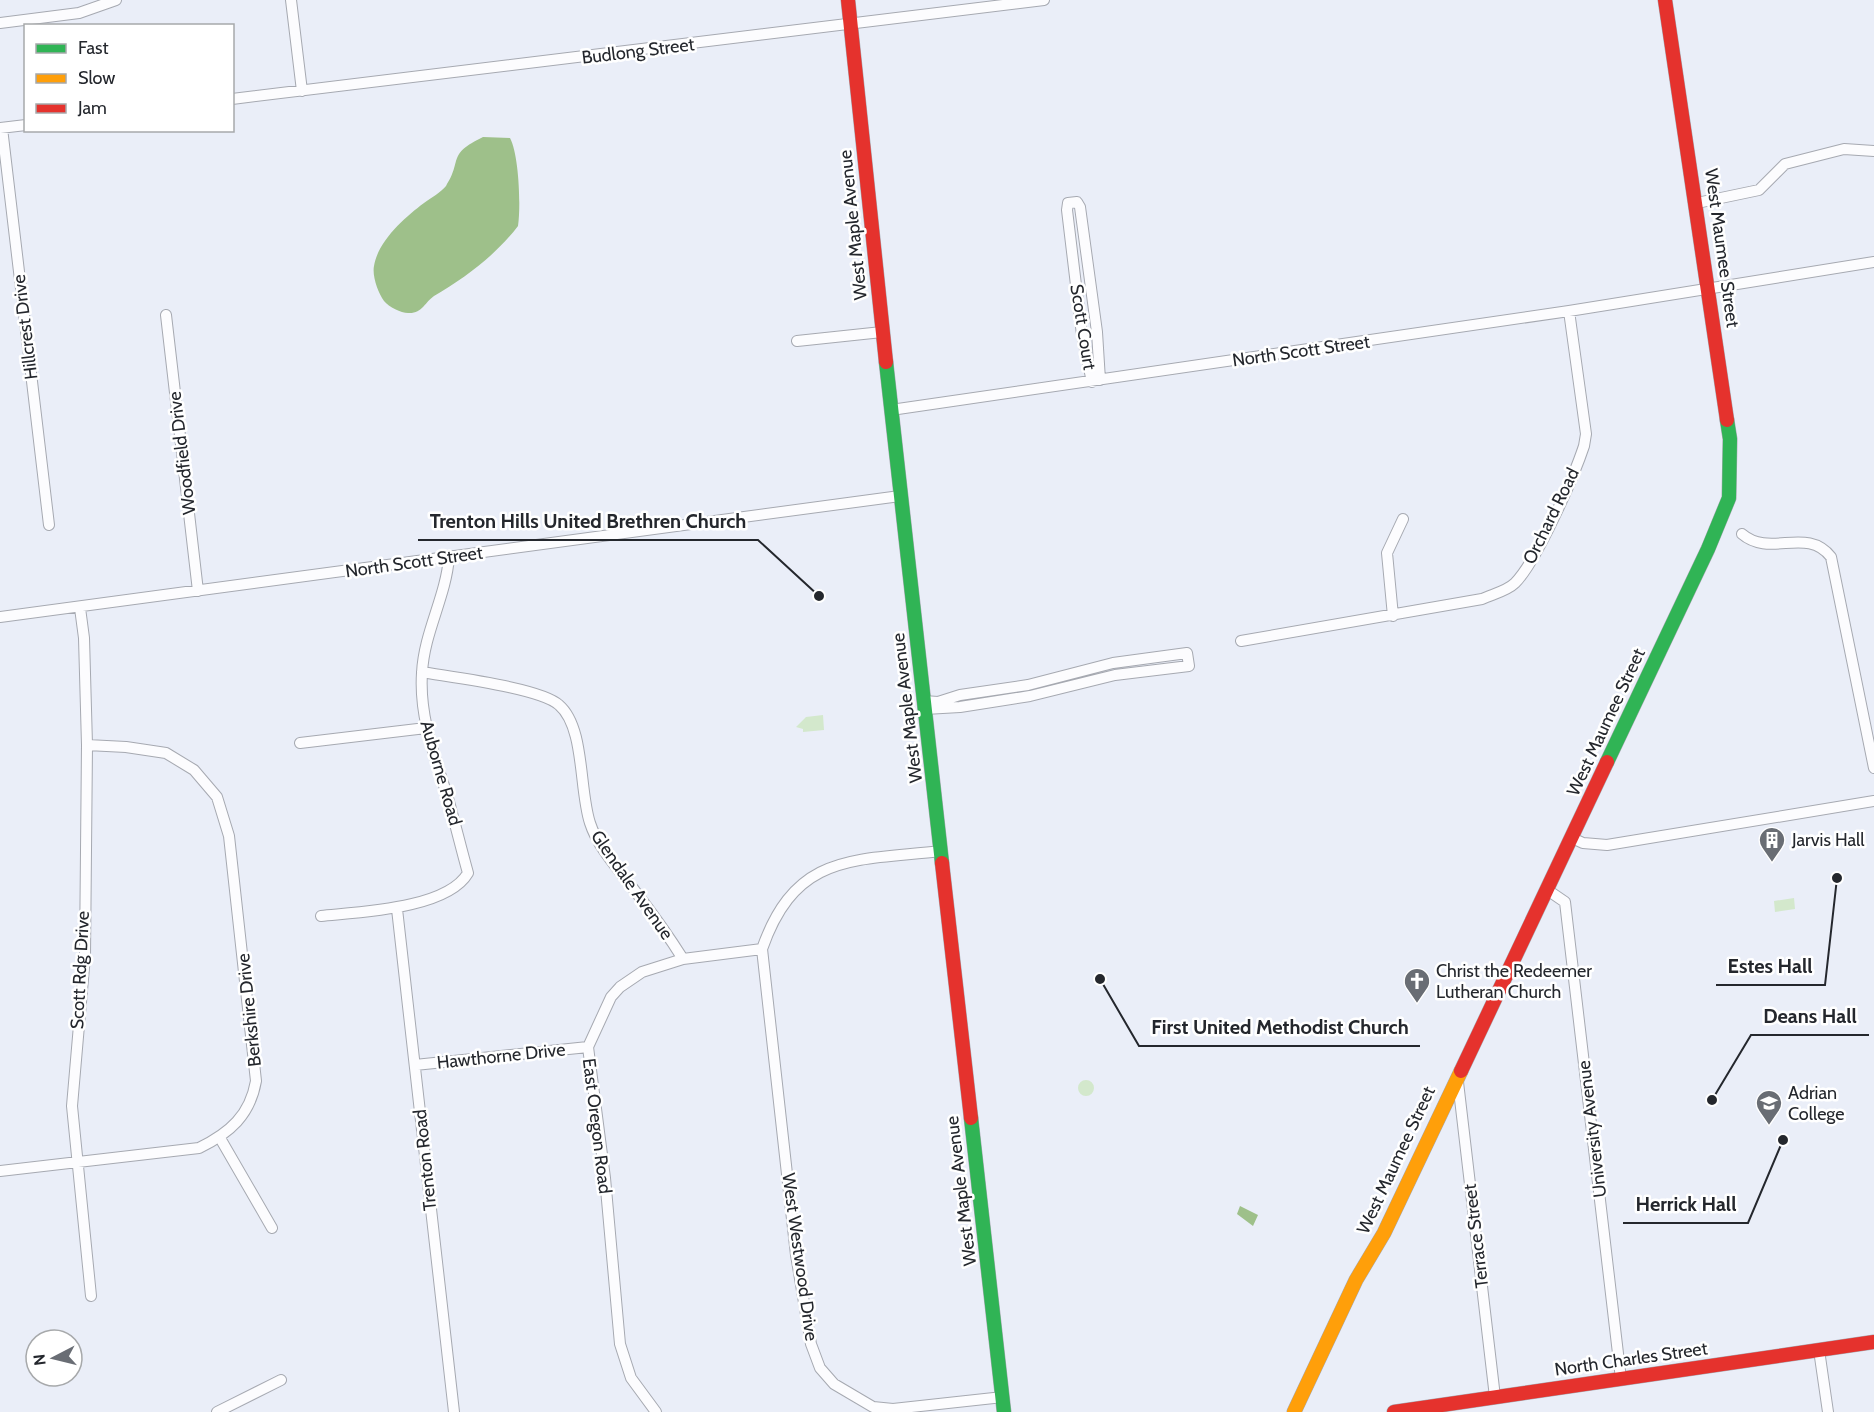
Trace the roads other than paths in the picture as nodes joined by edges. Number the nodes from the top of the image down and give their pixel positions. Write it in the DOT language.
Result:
graph roads {
  1 [pos="116,0"];
  2 [pos="291,0"];
  3 [pos="848,0"];
  4 [pos="1044,0"];
  5 [pos="1665,0"];
  6 [pos="0,23"];
  7 [pos="850,24"];
  8 [pos="302,91"];
  9 [pos="234,99"];
  10 [pos="24,125"];
  11 [pos="1,128"];
  12 [pos="1874,150"];
  13 [pos="1697,203"];
  14 [pos="1874,262"];
  15 [pos="1089,271"];
  16 [pos="1074,272"];
  17 [pos="1710,290"];
  18 [pos="1569,311"];
  19 [pos="166,315"];
  20 [pos="882,332"];
  21 [pos="797,341"];
  22 [pos="1096,381"];
  23 [pos="891,410"];
  24 [pos="900,496"];
  25 [pos="1403,519"];
  26 [pos="49,525"];
  27 [pos="1742,534"];
  28 [pos="449,557"];
  29 [pos="198,591"];
  30 [pos="77,609"];
  31 [pos="1393,616"];
  32 [pos="0,618"];
  33 [pos="1240,641"];
  34 [pos="1113,663"];
  35 [pos="422,672"];
  36 [pos="1115,675"];
  37 [pos="1029,691"];
  38 [pos="924,705"];
  39 [pos="426,728"];
  40 [pos="300,743"];
  41 [pos="87,745"];
  42 [pos="1874,768"];
  43 [pos="1874,801"];
  44 [pos="1572,837"];
  45 [pos="941,851"];
  46 [pos="1546,889"];
  47 [pos="397,909"];
  48 [pos="321,916"];
  49 [pos="762,949"];
  50 [pos="683,959"];
  51 [pos="588,1047"];
  52 [pos="415,1065"];
  53 [pos="1457,1075"];
  54 [pos="220,1138"];
  55 [pos="76,1162"];
  56 [pos="0,1171"];
  57 [pos="272,1228"];
  58 [pos="91,1296"];
  59 [pos="1874,1342"];
  60 [pos="1820,1350"];
  61 [pos="1621,1379"];
  62 [pos="281,1380"];
  63 [pos="1003,1397"];
  64 [pos="1495,1397"];
  65 [pos="218,1412"];
  66 [pos="454,1412"];
  67 [pos="656,1412"];
  68 [pos="1005,1412"];
  69 [pos="1294,1412"];
  70 [pos="1394,1412"];
  71 [pos="1828,1412"];
  1 -- 6 [label="street"];
  2 -- 8 [label="street"];
  3 -- 7 [label="street, West Maple Avenue"];
  4 -- 7 [label="street, Budlong Street"];
  5 -- 13 [label="street, West Maumee Street"];
  7 -- 8 [label="street, Budlong Street"];
  7 -- 20 [label="street, West Maple Avenue"];
  8 -- 9 [label="street, Budlong Street"];
  10 -- 11 [label="street"];
  11 -- 26 [label="street, Hillcrest Drive"];
  12 -- 13 [label="street"];
  13 -- 17 [label="street, West Maumee Street"];
  14 -- 17 [label="street, North Scott Street"];
  15 -- 16 [label="street, Scott Court"];
  15 -- 16 [label="street, Scott Court"];
  15 -- 22 [label="street, Scott Court"];
  16 -- 22 [label="street, Scott Court"];
  17 -- 18 [label="street, North Scott Street"];
  17 -- 44 [label="street, West Maumee Street"];
  18 -- 22 [label="street, North Scott Street"];
  18 -- 31 [label="street, Orchard Road"];
  19 -- 29 [label="street, Woodfield Drive"];
  20 -- 21 [label="street"];
  20 -- 23 [label="street, West Maple Avenue"];
  22 -- 23 [label="street, North Scott Street"];
  23 -- 24 [label="street, West Maple Avenue"];
  24 -- 28 [label="street, North Scott Street"];
  24 -- 38 [label="street, West Maple Avenue"];
  25 -- 31 [label="street"];
  27 -- 42 [label="street"];
  28 -- 29 [label="street, North Scott Street"];
  28 -- 35 [label="street, Auborne Road"];
  29 -- 30 [label="street, North Scott Street"];
  30 -- 32 [label="street, North Scott Street"];
  30 -- 41 [label="street, Scott Rdg Drive"];
  31 -- 33 [label="street, Orchard Road"];
  34 -- 36 [label="street"];
  34 -- 36 [label="street"];
  34 -- 37 [label="street"];
  35 -- 39 [label="street, Auborne Road"];
  35 -- 50 [label="street, Glendale Avenue"];
  36 -- 37 [label="street"];
  37 -- 38 [label="street"];
  38 -- 45 [label="street, West Maple Avenue"];
  39 -- 40 [label="street"];
  39 -- 47 [label="street, Auborne Road"];
  41 -- 54 [label="street, Berkshire Drive"];
  41 -- 55 [label="street, Scott Rdg Drive"];
  43 -- 44 [label="street"];
  44 -- 46 [label="street, West Maumee Street"];
  45 -- 49 [label="street"];
  45 -- 63 [label="street, West Maple Avenue"];
  46 -- 53 [label="street, West Maumee Street"];
  46 -- 61 [label="street, University Avenue"];
  47 -- 48 [label="street"];
  47 -- 52 [label="street, Trenton Road"];
  49 -- 50 [label="street, East Oregon Road"];
  49 -- 63 [label="street, West Westwood Drive"];
  50 -- 51 [label="street, East Oregon Road"];
  51 -- 52 [label="street, Hawthorne Drive"];
  51 -- 67 [label="street, East Oregon Road"];
  52 -- 66 [label="street, Trenton Road"];
  53 -- 64 [label="street, Terrace Street"];
  53 -- 69 [label="street, West Maumee Street"];
  54 -- 55 [label="street, Berkshire Drive"];
  54 -- 57 [label="street"];
  55 -- 56 [label="street, Berkshire Drive"];
  55 -- 58 [label="street, Scott Rdg Drive"];
  59 -- 60 [label="street, North Charles Street"];
  60 -- 61 [label="street, North Charles Street"];
  60 -- 71 [label="street"];
  61 -- 64 [label="street, North Charles Street"];
  62 -- 65 [label="street"];
  63 -- 68 [label="street, West Maple Avenue"];
  64 -- 70 [label="street, North Charles Street"];
}
